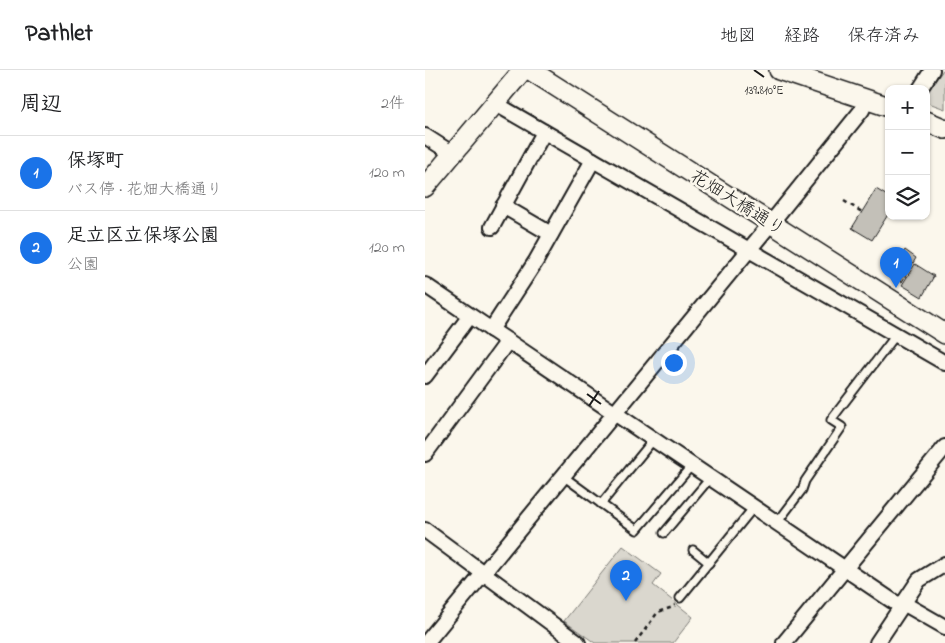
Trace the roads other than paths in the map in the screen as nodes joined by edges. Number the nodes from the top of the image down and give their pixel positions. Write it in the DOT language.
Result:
graph roads {
  1 [pos="523,70"];
  2 [pos="530,70"];
  3 [pos="779,70"];
  4 [pos="867,99"];
  5 [pos="496,104"];
  6 [pos="885,106"];
  7 [pos="930,123"];
  8 [pos="945,129"];
  9 [pos="543,132"];
  10 [pos="425,136"];
  11 [pos="453,154"];
  12 [pos="593,160"];
  13 [pos="425,187"];
  14 [pos="503,206"];
  15 [pos="771,223"];
  16 [pos="491,227"];
  17 [pos="551,234"];
  18 [pos="748,250"];
  19 [pos="425,285"];
  20 [pos="469,316"];
  21 [pos="491,330"];
  22 [pos="945,334"];
  23 [pos="896,335"];
  24 [pos="508,341"];
  25 [pos="945,363"];
  26 [pos="426,374"];
  27 [pos="615,412"];
  28 [pos="654,439"];
  29 [pos="945,448"];
  30 [pos="425,454"];
  31 [pos="692,464"];
  32 [pos="563,476"];
  33 [pos="711,477"];
  34 [pos="601,504"];
  35 [pos="754,507"];
  36 [pos="777,523"];
  37 [pos="425,530"];
  38 [pos="664,533"];
  39 [pos="693,550"];
  40 [pos="709,563"];
  41 [pos="945,564"];
  42 [pos="846,569"];
  43 [pos="483,573"];
  44 [pos="681,598"];
  45 [pos="903,603"];
  46 [pos="945,627"];
  47 [pos="880,642"];
  48 [pos="426,643"];
  49 [pos="578,643"];
  50 [pos="784,643"];
  1 -- 5 [label="street"];
  2 -- 15 [label="street, 花畑大橋通り"];
  3 -- 4 [label="street"];
  4 -- 6 [label="street"];
  4 -- 15 [label="street"];
  5 -- 9 [label="street"];
  5 -- 11 [label="street"];
  7 -- 8 [label="street"];
  9 -- 12 [label="street"];
  9 -- 14 [label="street"];
  10 -- 11 [label="street"];
  11 -- 13 [label="street"];
  12 -- 17 [label="street"];
  12 -- 18 [label="street"];
  14 -- 16 [label="street"];
  14 -- 17 [label="street"];
  15 -- 18 [label="street"];
  15 -- 22 [label="street, 花畑大橋通り"];
  17 -- 21 [label="street"];
  18 -- 23 [label="street"];
  18 -- 27 [label="street"];
  19 -- 20 [label="street"];
  20 -- 21 [label="street"];
  20 -- 26 [label="street"];
  21 -- 24 [label="street"];
  23 -- 25 [label="street"];
  23 -- 36 [label="lane"];
  24 -- 27 [label="street"];
  24 -- 30 [label="street"];
  27 -- 28 [label="street"];
  27 -- 32 [label="street"];
  28 -- 31 [label="street"];
  28 -- 34 [label="lane"];
  29 -- 42 [label="street"];
  31 -- 33 [label="street"];
  31 -- 34 [label="lane"];
  32 -- 34 [label="lane"];
  32 -- 43 [label="street"];
  33 -- 35 [label="street"];
  33 -- 38 [label="lane"];
  35 -- 36 [label="street"];
  35 -- 40 [label="lane"];
  36 -- 42 [label="street"];
  37 -- 43 [label="street"];
  39 -- 40 [label="lane"];
  40 -- 44 [label="lane"];
  41 -- 45 [label="street"];
  42 -- 45 [label="street"];
  42 -- 50 [label="street"];
  43 -- 48 [label="street"];
  43 -- 49 [label="street"];
  45 -- 46 [label="street"];
  45 -- 47 [label="street"];
}
